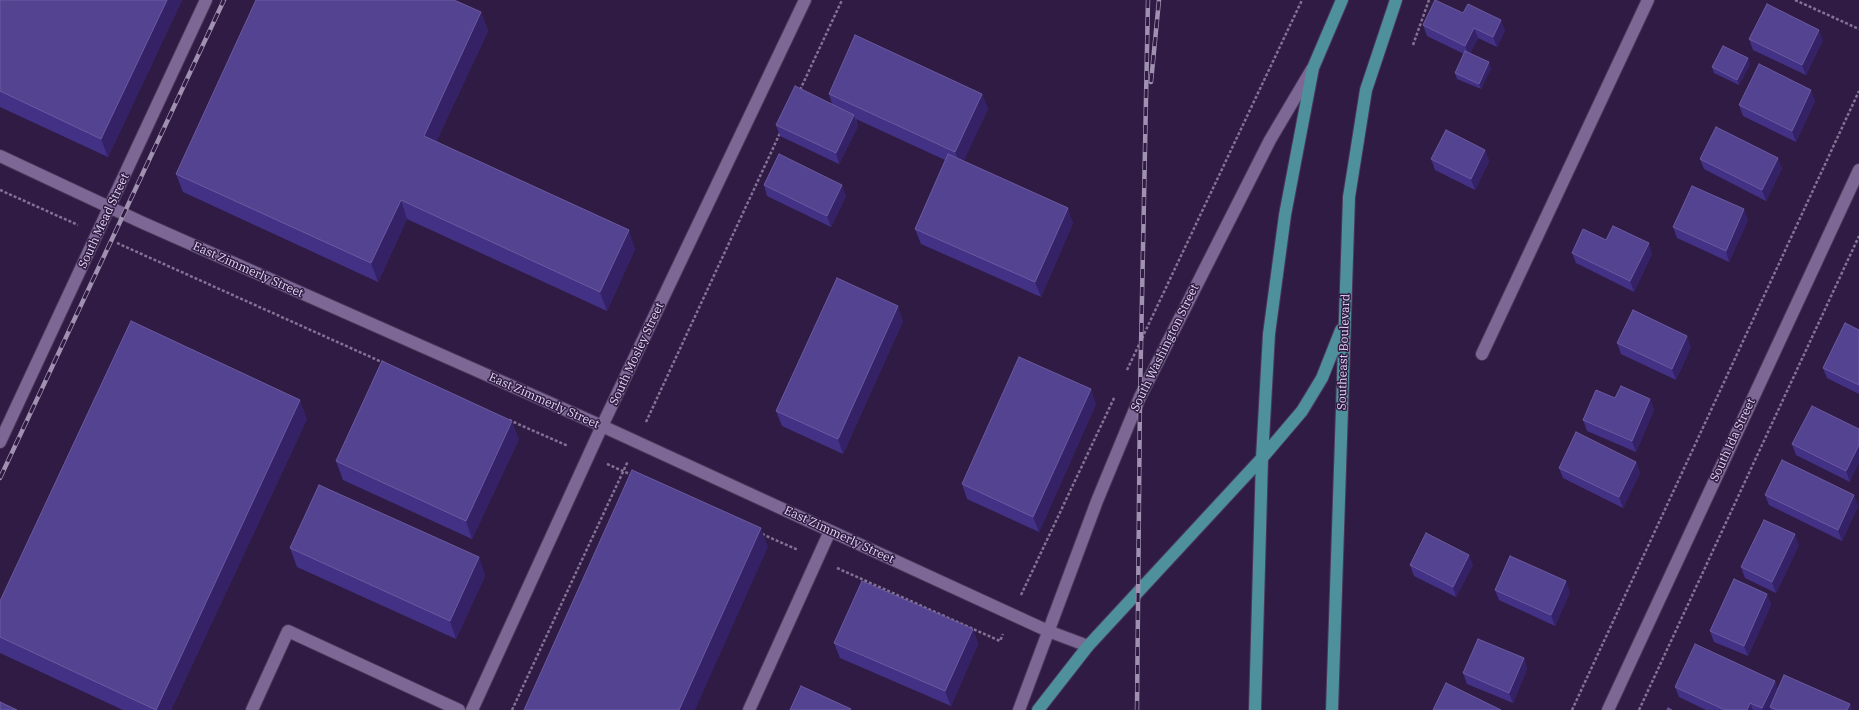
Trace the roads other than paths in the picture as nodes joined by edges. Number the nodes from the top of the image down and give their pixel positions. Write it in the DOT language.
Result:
graph roads {
  1 [pos="206,0"];
  2 [pos="805,0"];
  3 [pos="1342,0"];
  4 [pos="1396,0"];
  5 [pos="1648,0"];
  6 [pos="1313,68"];
  7 [pos="0,156"];
  8 [pos="1859,170"];
  9 [pos="110,208"];
  10 [pos="1344,323"];
  11 [pos="1482,354"];
  12 [pos="602,426"];
  13 [pos="0,442"];
  14 [pos="1262,458"];
  15 [pos="830,531"];
  16 [pos="1048,631"];
  17 [pos="1088,646"];
  18 [pos="252,710"];
  19 [pos="459,710"];
  20 [pos="472,710"];
  21 [pos="749,710"];
  22 [pos="1019,710"];
  23 [pos="1038,710"];
  24 [pos="1255,710"];
  25 [pos="1332,710"];
  26 [pos="1608,710"];
  1 -- 9 [label="street, South Mead Street"];
  2 -- 12 [label="street, South Mosley Street"];
  3 -- 6 [label="main road, South Washington Street"];
  4 -- 10 [label="main road, Southeast Boulevard"];
  5 -- 11 [label="street"];
  6 -- 14 [label="main road"];
  6 -- 16 [label="street, South Washington Street"];
  7 -- 9 [label="street, East Zimmerly Street"];
  8 -- 26 [label="street, South Ida Street"];
  9 -- 12 [label="street, East Zimmerly Street"];
  9 -- 13 [label="street, South Mead Street"];
  10 -- 14 [label="main road"];
  10 -- 25 [label="main road, Southeast Boulevard"];
  12 -- 15 [label="street, East Zimmerly Street"];
  12 -- 20 [label="street, South Mosley Street"];
  14 -- 17 [label="main road"];
  14 -- 24 [label="main road"];
  15 -- 16 [label="street, East Zimmerly Street"];
  15 -- 21 [label="street"];
  16 -- 17 [label="street, East Zimmerly Street"];
  16 -- 22 [label="street, South Washington Street"];
  17 -- 23 [label="main road"];
  18 -- 19 [label="street"];
}
